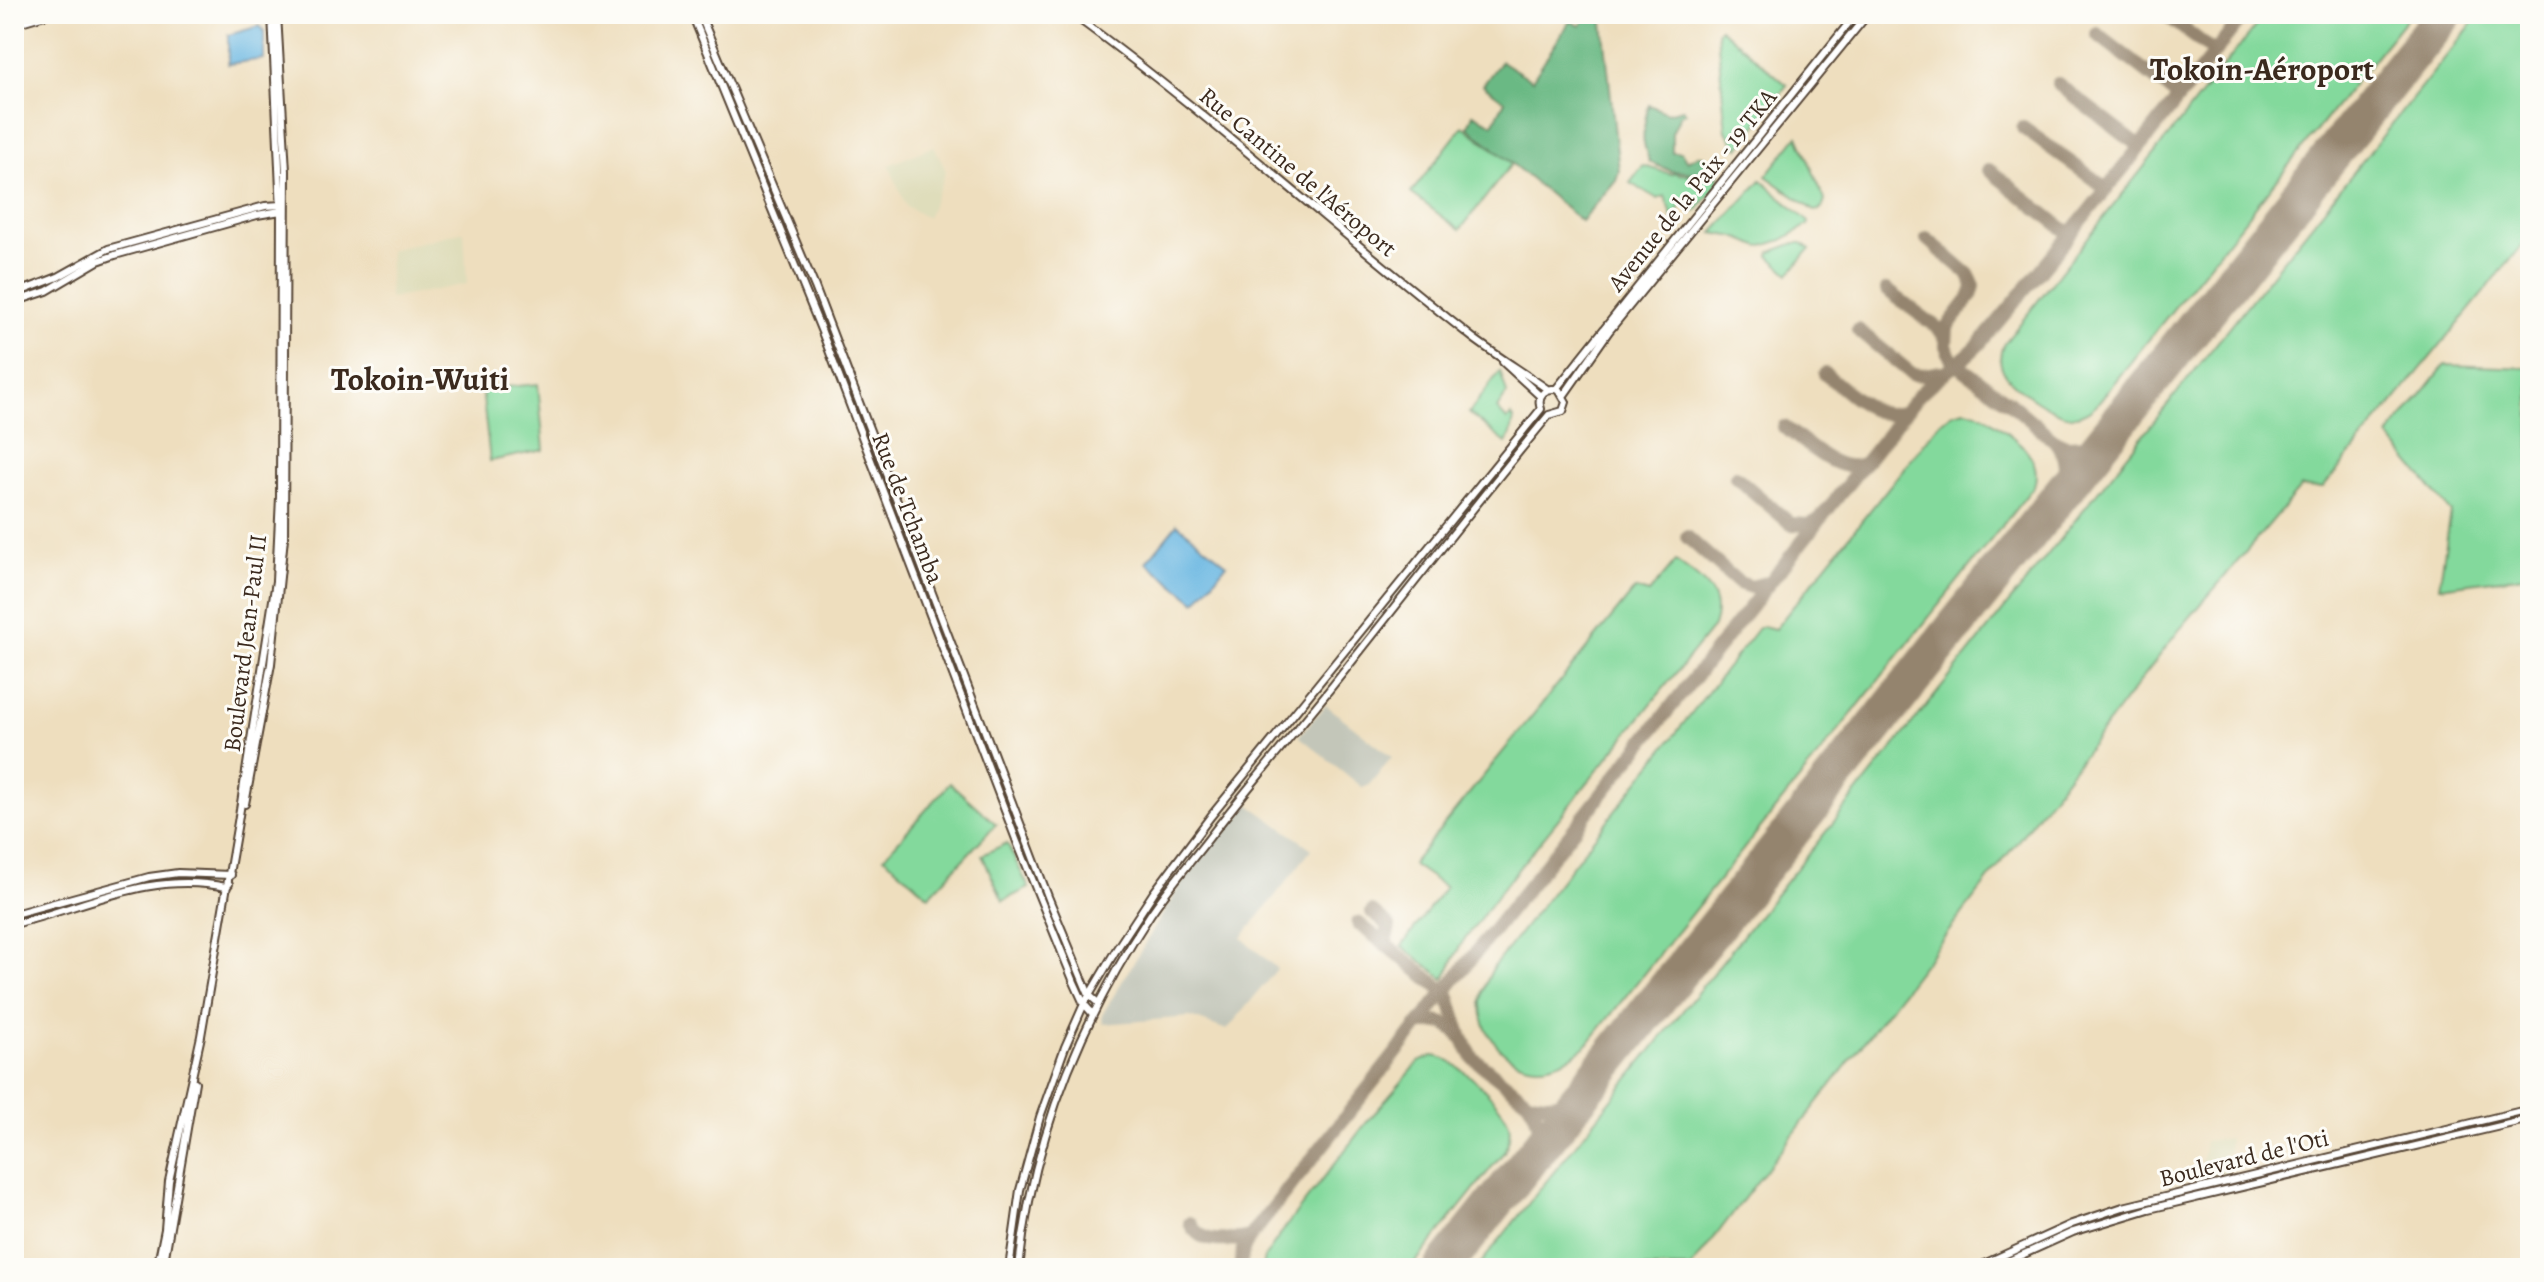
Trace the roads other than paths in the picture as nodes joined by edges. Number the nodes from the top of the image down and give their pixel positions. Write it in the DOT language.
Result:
graph roads {
  1 [pos="48,14"];
  2 [pos="275,14"];
  3 [pos="692,14"];
  4 [pos="700,14"];
  5 [pos="1072,14"];
  6 [pos="1856,14"];
  7 [pos="1868,14"];
  8 [pos="14,24"];
  9 [pos="282,207"];
  10 [pos="265,210"];
  11 [pos="14,294"];
  12 [pos="14,302"];
  13 [pos="1501,359"];
  14 [pos="1547,389"];
  15 [pos="1556,389"];
  16 [pos="1564,395"];
  17 [pos="1540,396"];
  18 [pos="1541,409"];
  19 [pos="1549,415"];
  20 [pos="144,881"];
  21 [pos="228,881"];
  22 [pos="14,914"];
  23 [pos="14,924"];
  24 [pos="1089,995"];
  25 [pos="1097,1002"];
  26 [pos="1084,1004"];
  27 [pos="1092,1013"];
  28 [pos="2530,1109"];
  29 [pos="2530,1119"];
  30 [pos="2096,1215"];
  31 [pos="2098,1224"];
  32 [pos="160,1268"];
  33 [pos="1009,1268"];
  34 [pos="1019,1268"];
  35 [pos="1975,1268"];
  36 [pos="1993,1268"];
  1 -- 8 [label="main road"];
  2 -- 9 [label="main road, Boulevard Jean-Paul II"];
  3 -- 26 [label="main road, Rue de Tchamba"];
  4 -- 24 [label="main road, Rue de Tchamba"];
  5 -- 13 [label="main road, Rue Cantine de l'Aéroport"];
  6 -- 15 [label="main road, Avenue de la Paix - 19 TKA"];
  7 -- 16 [label="main road, Avenue de la Paix - 19 TKA"];
  9 -- 10 [label="main road"];
  9 -- 10 [label="main road"];
  9 -- 21 [label="main road, Boulevard Jean-Paul II"];
  9 -- 21 [label="main road, Boulevard Jean-Paul II"];
  10 -- 11 [label="main road"];
  10 -- 12 [label="main road"];
  13 -- 14 [label="main road"];
  13 -- 17 [label="main road"];
  14 -- 15 [label="main road"];
  14 -- 17 [label="main road"];
  15 -- 16 [label="main road"];
  16 -- 19 [label="main road"];
  17 -- 18 [label="main road"];
  18 -- 19 [label="main road"];
  18 -- 24 [label="main road"];
  19 -- 25 [label="main road"];
  20 -- 21 [label="main road"];
  20 -- 22 [label="main road"];
  20 -- 23 [label="main road"];
  21 -- 32 [label="main road, Boulevard Jean-Paul II"];
  24 -- 25 [label="main road, Rue de Tchamba"];
  24 -- 26 [label="main road"];
  25 -- 27 [label="main road"];
  26 -- 27 [label="main road, Rue de Tchamba"];
  26 -- 33 [label="main road"];
  27 -- 34 [label="main road"];
  28 -- 30 [label="main road, Boulevard de l'Oti"];
  29 -- 31 [label="main road, Boulevard de l'Oti"];
  30 -- 31 [label="main road"];
  30 -- 35 [label="main road, Boulevard de l'Oti"];
  31 -- 36 [label="main road, Boulevard de l'Oti"];
}
